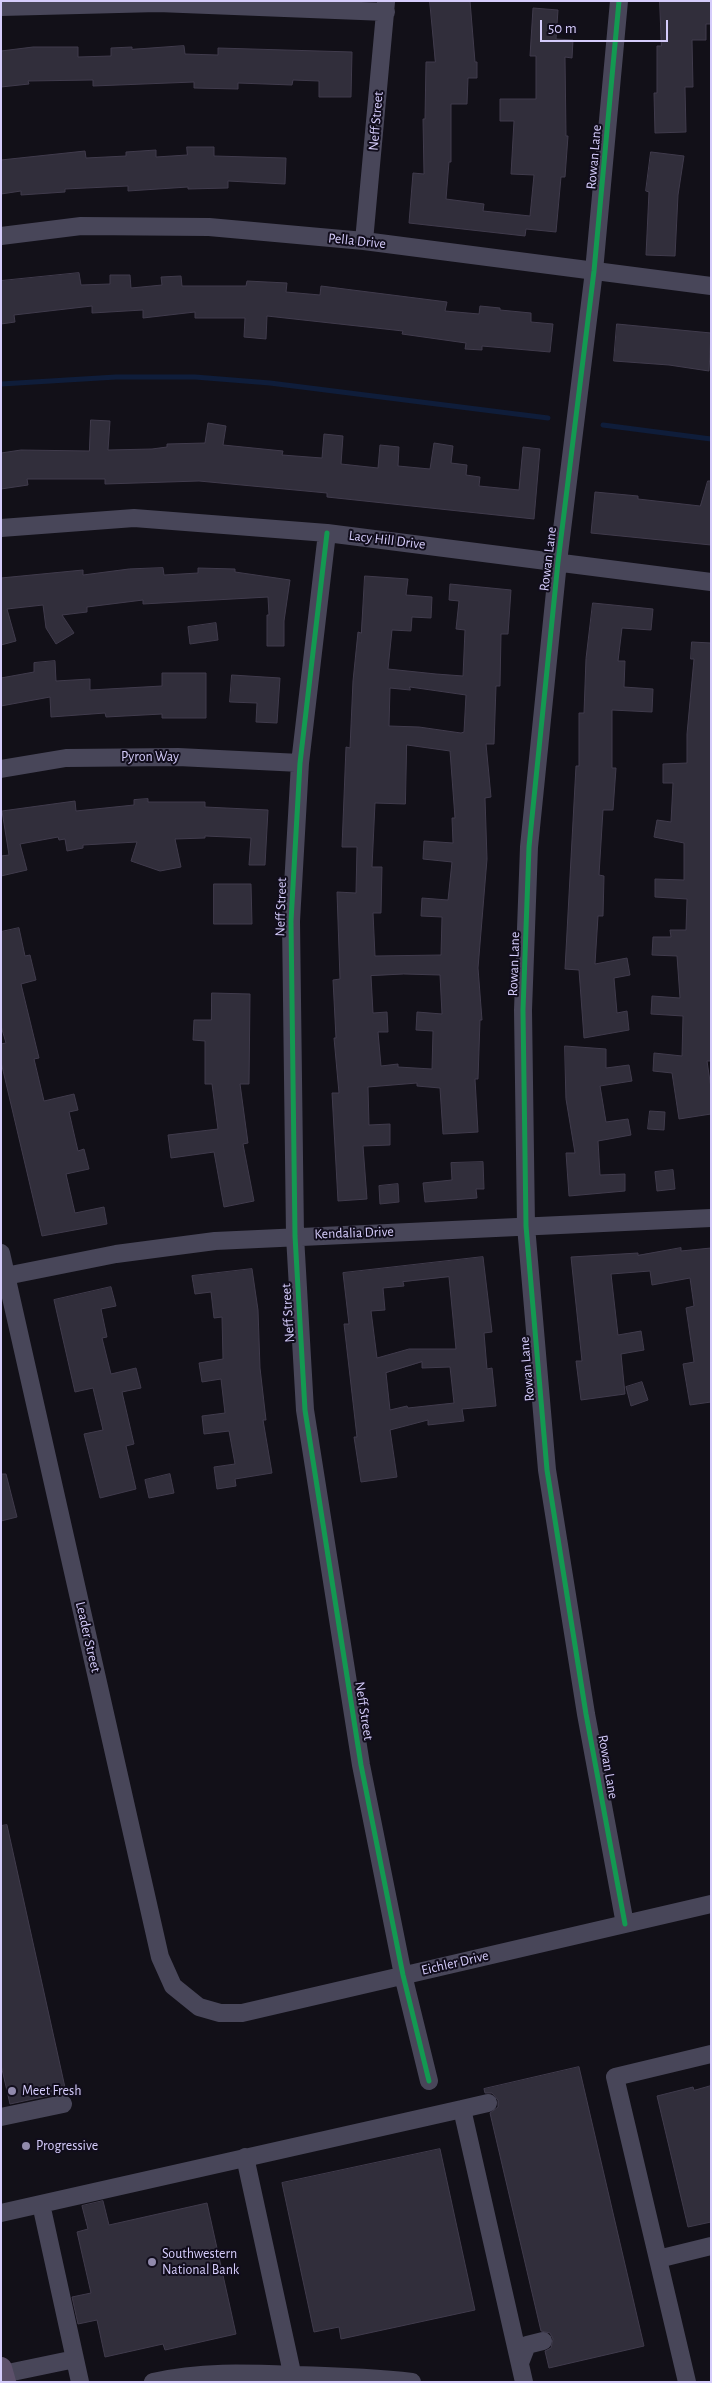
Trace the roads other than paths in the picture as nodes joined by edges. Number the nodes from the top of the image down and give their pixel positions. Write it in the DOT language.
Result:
graph roads {
  1 [pos="619,1"];
  2 [pos="158,2"];
  3 [pos="1,7"];
  4 [pos="386,7"];
  5 [pos="1,236"];
  6 [pos="364,241"];
  7 [pos="594,271"];
  8 [pos="711,286"];
  9 [pos="1,528"];
  10 [pos="327,534"];
  11 [pos="558,562"];
  12 [pos="711,582"];
  13 [pos="300,763"];
  14 [pos="1,769"];
  15 [pos="711,1218"];
  16 [pos="526,1226"];
  17 [pos="295,1236"];
  18 [pos="1,1253"];
  19 [pos="4,1277"];
  20 [pos="711,1904"];
  21 [pos="625,1924"];
  22 [pos="403,1975"];
  23 [pos="199,2007"];
  24 [pos="711,2054"];
  25 [pos="429,2081"];
  26 [pos="488,2103"];
  27 [pos="63,2104"];
  28 [pos="462,2109"];
  29 [pos="1,2117"];
  30 [pos="245,2157"];
  31 [pos="41,2204"];
  32 [pos="1,2213"];
  33 [pos="711,2246"];
  34 [pos="658,2259"];
  35 [pos="543,2341"];
  36 [pos="75,2359"];
  37 [pos="520,2363"];
  38 [pos="3,2374"];
  39 [pos="294,2378"];
  40 [pos="80,2382"];
  41 [pos="153,2382"];
  42 [pos="412,2382"];
  43 [pos="524,2382"];
  44 [pos="686,2382"];
  1 -- 7 [label="street, Rowan Lane"];
  2 -- 3 [label="street"];
  2 -- 4 [label="street"];
  4 -- 6 [label="street, Neff Street"];
  5 -- 6 [label="street, Pella Drive"];
  6 -- 7 [label="street, Pella Drive"];
  7 -- 8 [label="street, Pella Drive"];
  7 -- 11 [label="street, Rowan Lane"];
  9 -- 10 [label="street, Lacy Hill Drive"];
  10 -- 11 [label="street, Lacy Hill Drive"];
  10 -- 13 [label="street, Neff Street"];
  11 -- 12 [label="street, Lacy Hill Drive"];
  11 -- 16 [label="street, Rowan Lane"];
  13 -- 14 [label="street, Pyron Way"];
  13 -- 17 [label="street, Neff Street"];
  15 -- 16 [label="street, Kendalia Drive"];
  16 -- 17 [label="street, Kendalia Drive"];
  16 -- 21 [label="street, Rowan Lane"];
  17 -- 19 [label="street, Kendalia Drive"];
  17 -- 22 [label="street, Neff Street"];
  18 -- 19 [label="street, Leader Street"];
  19 -- 23 [label="street, Leader Street"];
  20 -- 21 [label="street, Eichler Drive"];
  21 -- 22 [label="street, Eichler Drive"];
  22 -- 23 [label="street, Eichler Drive"];
  22 -- 25 [label="street, Neff Street"];
  24 -- 34 [label="street"];
  26 -- 28 [label="street"];
  27 -- 29 [label="street"];
  28 -- 30 [label="street"];
  28 -- 37 [label="street"];
  30 -- 31 [label="street"];
  30 -- 39 [label="street"];
  31 -- 32 [label="street"];
  31 -- 36 [label="street"];
  33 -- 34 [label="street"];
  34 -- 44 [label="street"];
  35 -- 37 [label="street"];
  36 -- 38 [label="street"];
  36 -- 40 [label="street"];
  37 -- 43 [label="street"];
  39 -- 41 [label="street"];
  39 -- 42 [label="street"];
}
